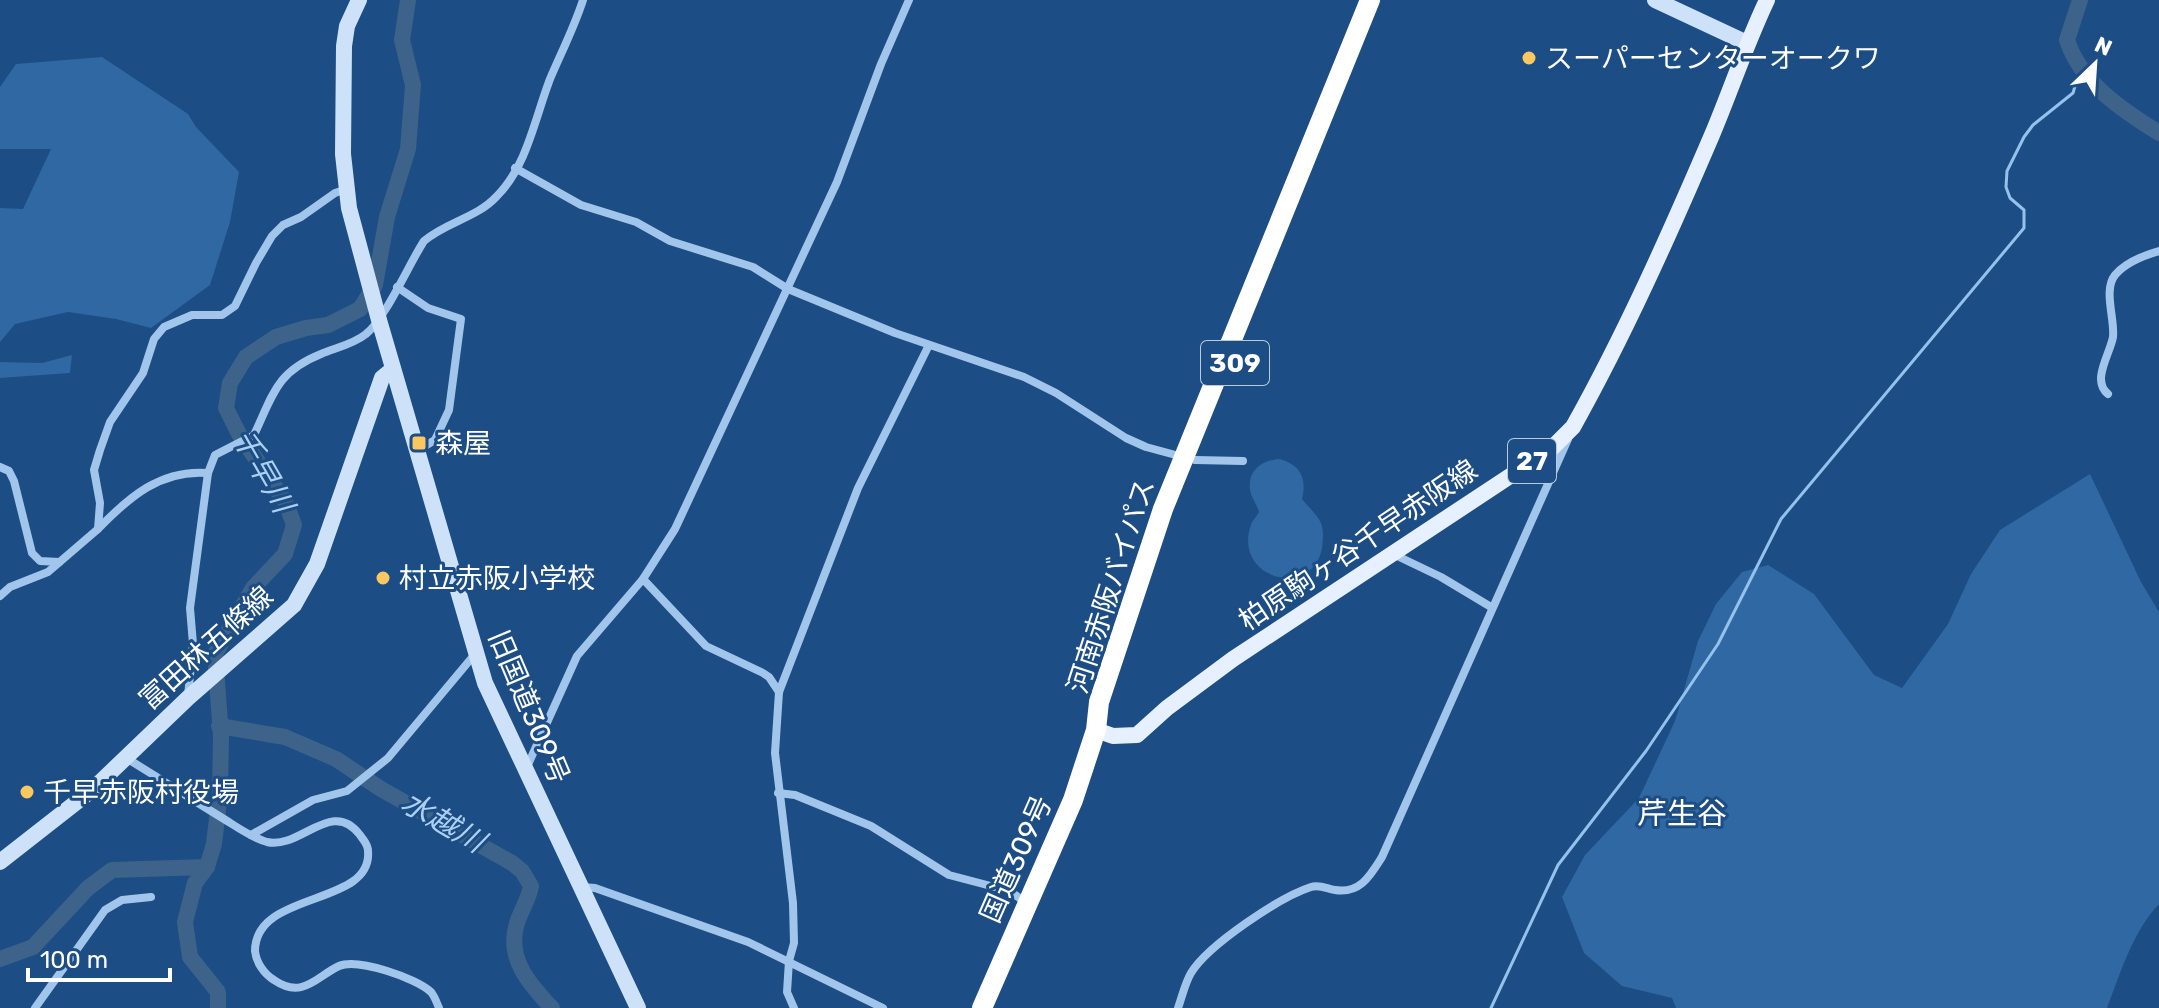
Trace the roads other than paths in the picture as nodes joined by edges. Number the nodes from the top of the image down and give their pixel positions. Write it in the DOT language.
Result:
graph roads {
  1 [pos="359,0"];
  2 [pos="583,0"];
  3 [pos="909,0"];
  4 [pos="1370,0"];
  5 [pos="1384,0"];
  6 [pos="1655,0"];
  7 [pos="1767,0"];
  8 [pos="1747,43"];
  9 [pos="515,168"];
  10 [pos="347,189"];
  11 [pos="2159,251"];
  12 [pos="397,287"];
  13 [pos="788,289"];
  14 [pos="377,313"];
  15 [pos="929,345"];
  16 [pos="393,369"];
  17 [pos="2108,394"];
  18 [pos="1573,427"];
  19 [pos="418,450"];
  20 [pos="1189,458"];
  21 [pos="1243,461"];
  22 [pos="0,467"];
  23 [pos="208,473"];
  24 [pos="98,529"];
  25 [pos="1393,554"];
  26 [pos="60,562"];
  27 [pos="643,579"];
  28 [pos="0,596"];
  29 [pos="1491,607"];
  30 [pos="475,654"];
  31 [pos="779,692"];
  32 [pos="193,694"];
  33 [pos="1096,730"];
  34 [pos="126,757"];
  35 [pos="526,770"];
  36 [pos="778,793"];
  37 [pos="251,835"];
  38 [pos="0,862"];
  39 [pos="582,887"];
  40 [pos="151,897"];
  41 [pos="1026,903"];
  42 [pos="789,961"];
  43 [pos="35,1008"];
  44 [pos="439,1008"];
  45 [pos="638,1008"];
  46 [pos="794,1008"];
  47 [pos="883,1008"];
  48 [pos="982,1008"];
  49 [pos="1178,1008"];
  1 -- 10 [label="main road"];
  2 -- 9 [label="street"];
  3 -- 13 [label="street"];
  4 -- 20 [label="highway, 河南赤阪バイパス / 309"];
  5 -- 20 [label="highway, 河南赤阪バイパス / 309"];
  6 -- 8 [label="main road"];
  7 -- 8 [label="main road, 柏原駒ヶ谷千早赤阪線 / 27"];
  8 -- 18 [label="main road, 柏原駒ヶ谷千早赤阪線 / 27"];
  9 -- 12 [label="street"];
  9 -- 13 [label="street"];
  10 -- 14 [label="main road"];
  10 -- 24 [label="street"];
  11 -- 17 [label="street"];
  12 -- 14 [label="street"];
  12 -- 19 [label="street"];
  13 -- 15 [label="street"];
  13 -- 27 [label="street"];
  14 -- 16 [label="main road"];
  14 -- 23 [label="street"];
  15 -- 20 [label="street"];
  15 -- 31 [label="street"];
  16 -- 19 [label="main road, 旧国道309号"];
  16 -- 32 [label="main road, 富田林五條線"];
  18 -- 25 [label="main road, 柏原駒ヶ谷千早赤阪線 / 27"];
  18 -- 29 [label="street"];
  19 -- 30 [label="main road, 旧国道309号"];
  20 -- 21 [label="street"];
  20 -- 33 [label="highway, 河南赤阪バイパス / 309"];
  22 -- 26 [label="street"];
  23 -- 24 [label="street"];
  23 -- 32 [label="street"];
  24 -- 26 [label="street"];
  25 -- 29 [label="street"];
  25 -- 33 [label="main road, 柏原駒ヶ谷千早赤阪線 / 27"];
  26 -- 28 [label="street"];
  27 -- 31 [label="street"];
  27 -- 35 [label="street"];
  29 -- 49 [label="street"];
  30 -- 35 [label="main road, 旧国道309号"];
  30 -- 37 [label="street"];
  31 -- 36 [label="street"];
  32 -- 34 [label="main road, 富田林五條線"];
  33 -- 41 [label="highway, 国道309号 / 309"];
  34 -- 37 [label="street"];
  34 -- 38 [label="main road, 富田林五條線"];
  35 -- 39 [label="main road, 旧国道309号"];
  36 -- 41 [label="street"];
  36 -- 42 [label="street"];
  37 -- 44 [label="street"];
  39 -- 42 [label="street"];
  39 -- 45 [label="main road, 旧国道309号"];
  40 -- 43 [label="street"];
  41 -- 48 [label="highway, 国道309号 / 309"];
  42 -- 46 [label="street"];
  42 -- 47 [label="street"];
}
